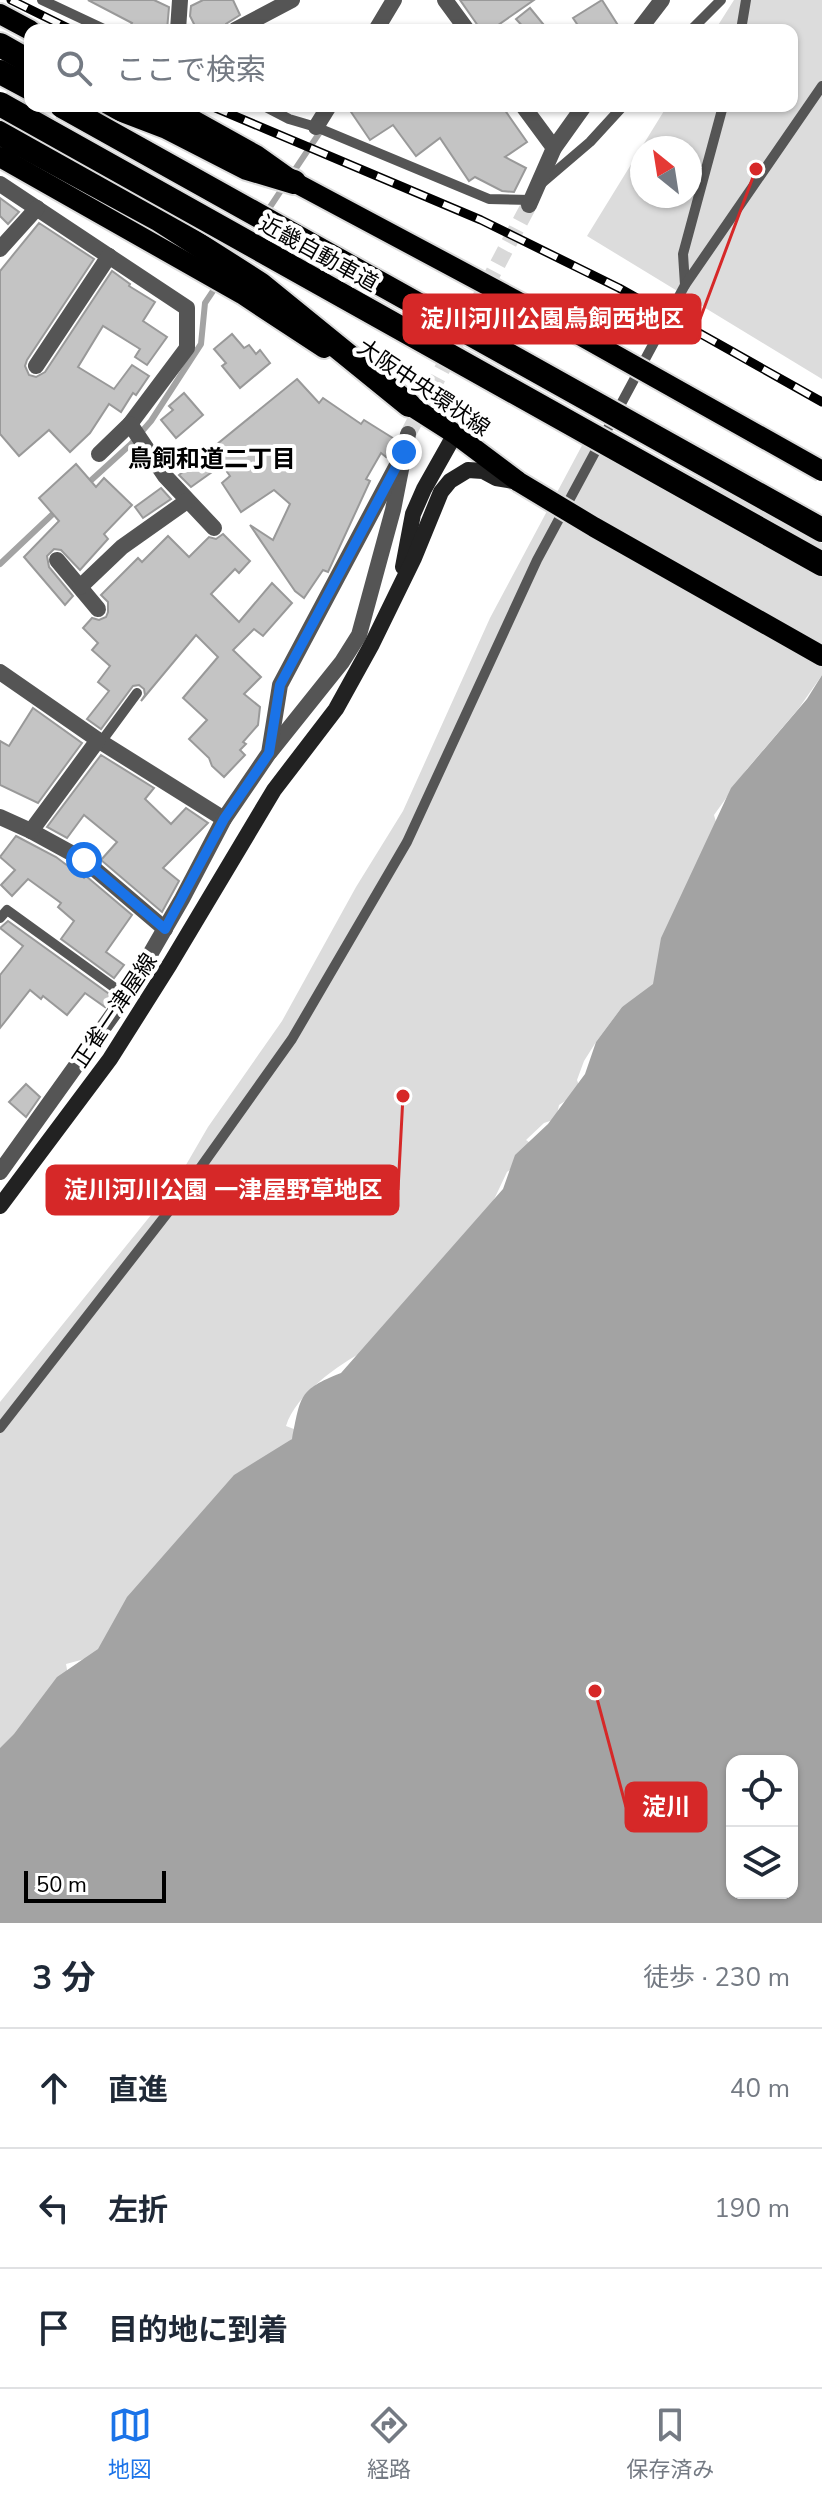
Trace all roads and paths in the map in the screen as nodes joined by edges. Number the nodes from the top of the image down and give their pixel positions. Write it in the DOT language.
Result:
graph roads {
  1 [pos="42,0"];
  2 [pos="180,0"];
  3 [pos="292,0"];
  4 [pos="394,0"];
  5 [pos="445,0"];
  6 [pos="662,0"];
  7 [pos="721,0"];
  8 [pos="746,0"];
  9 [pos="0,14"];
  10 [pos="93,24"];
  11 [pos="178,24"];
  12 [pos="246,24"];
  13 [pos="380,24"];
  14 [pos="463,24"];
  15 [pos="644,24"];
  16 [pos="697,24"];
  17 [pos="742,24"];
  18 [pos="24,27"];
  19 [pos="0,45"];
  20 [pos="24,59"];
  21 [pos="0,72"];
  22 [pos="24,85"];
  23 [pos="822,86"];
  24 [pos="0,104"];
  25 [pos="73,112"];
  26 [pos="128,112"];
  27 [pos="179,112"];
  28 [pos="276,112"];
  29 [pos="323,112"];
  30 [pos="527,112"];
  31 [pos="580,112"];
  32 [pos="618,112"];
  33 [pos="721,112"];
  34 [pos="311,125"];
  35 [pos="0,133"];
  36 [pos="554,148"];
  37 [pos="0,157"];
  38 [pos="294,182"];
  39 [pos="0,184"];
  40 [pos="533,197"];
  41 [pos="37,208"];
  42 [pos="0,249"];
  43 [pos="109,256"];
  44 [pos="685,285"];
  45 [pos="36,366"];
  46 [pos="409,405"];
  47 [pos="130,424"];
  48 [pos="408,434"];
  49 [pos="455,434"];
  50 [pos="404,452"];
  51 [pos="99,454"];
  52 [pos="822,471"];
  53 [pos="519,482"];
  54 [pos="187,501"];
  55 [pos="214,528"];
  56 [pos="822,530"];
  57 [pos="57,560"];
  58 [pos="822,564"];
  59 [pos="400,584"];
  60 [pos="80,587"];
  61 [pos="98,609"];
  62 [pos="822,656"];
  63 [pos="0,672"];
  64 [pos="137,693"];
  65 [pos="100,741"];
  66 [pos="269,753"];
  67 [pos="0,817"];
  68 [pos="224,819"];
  69 [pos="31,831"];
  70 [pos="0,918"];
  71 [pos="165,929"];
  72 [pos="126,996"];
  73 [pos="0,1172"];
  74 [pos="0,1206"];
  75 [pos="0,1428"];
  1 -- 10 [label="lane"];
  2 -- 11 [label="street"];
  3 -- 12 [label="street"];
  4 -- 13 [label="street"];
  5 -- 14 [label="street"];
  6 -- 15 [label="street"];
  7 -- 16 [label="lane"];
  8 -- 17 [label="lane"];
  9 -- 18 [label="main road"];
  19 -- 20 [label="highway"];
  21 -- 22 [label="highway"];
  23 -- 44 [label="lane"];
  24 -- 58 [label="highway, 近畿自動車道, bridge"];
  25 -- 56 [label="highway, 近畿自動車道, bridge"];
  26 -- 38 [label="highway"];
  27 -- 38 [label="main road"];
  28 -- 34 [label="lane"];
  29 -- 34 [label="street"];
  30 -- 36 [label="street"];
  31 -- 36 [label="street"];
  32 -- 40 [label="lane"];
  33 -- 44 [label="lane"];
  34 -- 40 [label="lane"];
  35 -- 46 [label="highway"];
  36 -- 40 [label="street"];
  37 -- 46 [label="main road, 大阪中央環状線"];
  38 -- 52 [label="main road, bridge"];
  39 -- 41 [label="street"];
  41 -- 42 [label="street"];
  41 -- 43 [label="street"];
  43 -- 45 [label="street"];
  43 -- 47 [label="street"];
  44 -- 75 [label="lane"];
  46 -- 49 [label="main road, 大阪中央環状線"];
  47 -- 51 [label="street"];
  47 -- 54 [label="street"];
  48 -- 50 [label="street"];
  49 -- 53 [label="main road, 大阪中央環状線"];
  49 -- 59 [label="main road, 正雀一津屋線"];
  50 -- 66 [label="street"];
  50 -- 66 [label="street"];
  53 -- 59 [label="main road, 正雀一津屋線"];
  53 -- 62 [label="main road, 大阪中央環状線, bridge"];
  54 -- 55 [label="street"];
  54 -- 60 [label="street"];
  57 -- 60 [label="street"];
  59 -- 74 [label="main road, 正雀一津屋線"];
  60 -- 61 [label="street"];
  63 -- 65 [label="street"];
  64 -- 65 [label="lane"];
  65 -- 68 [label="street"];
  65 -- 69 [label="street"];
  66 -- 68 [label="street"];
  67 -- 69 [label="street"];
  68 -- 71 [label="street"];
  69 -- 71 [label="street"];
  70 -- 72 [label="lane"];
  71 -- 72 [label="street"];
  72 -- 73 [label="street"];
}
